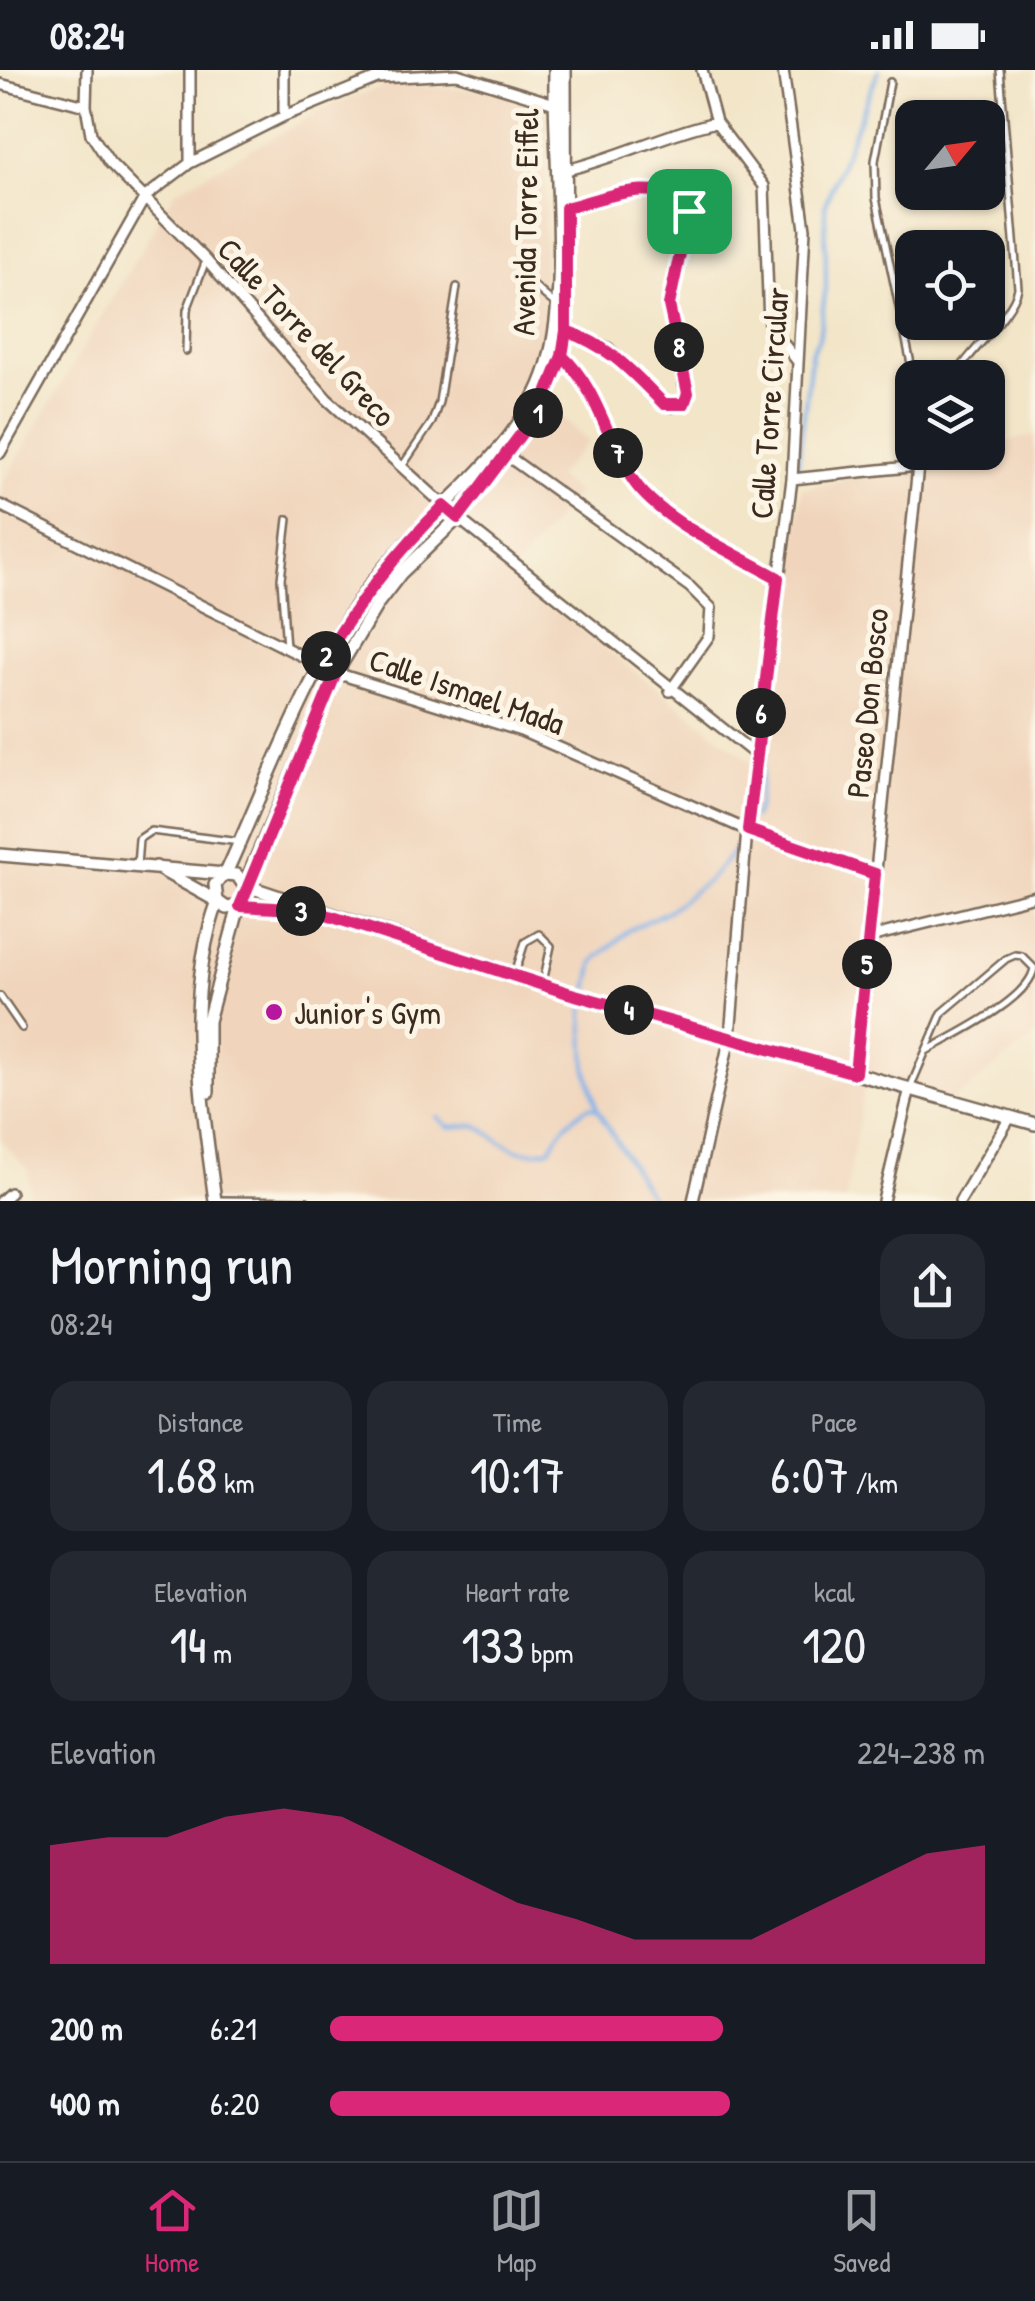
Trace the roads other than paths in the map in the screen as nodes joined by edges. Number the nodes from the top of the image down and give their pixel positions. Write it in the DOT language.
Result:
graph roads {
  1 [pos="86,70"];
  2 [pos="190,70"];
  3 [pos="284,70"];
  4 [pos="555,70"];
  5 [pos="565,70"];
  6 [pos="702,70"];
  7 [pos="784,70"];
  8 [pos="1000,70"];
  9 [pos="472,73"];
  10 [pos="376,74"];
  11 [pos="890,82"];
  12 [pos="0,84"];
  13 [pos="86,106"];
  14 [pos="560,106"];
  15 [pos="284,116"];
  16 [pos="716,122"];
  17 [pos="190,164"];
  18 [pos="566,170"];
  19 [pos="144,197"];
  20 [pos="566,208"];
  21 [pos="518,258"];
  22 [pos="206,260"];
  23 [pos="457,287"];
  24 [pos="555,304"];
  25 [pos="566,331"];
  26 [pos="186,351"];
  27 [pos="562,356"];
  28 [pos="910,360"];
  29 [pos="965,360"];
  30 [pos="798,362"];
  31 [pos="0,453"];
  32 [pos="506,455"];
  33 [pos="401,468"];
  34 [pos="895,468"];
  35 [pos="918,470"];
  36 [pos="792,479"];
  37 [pos="0,506"];
  38 [pos="444,506"];
  39 [pos="458,518"];
  40 [pos="288,519"];
  41 [pos="778,578"];
  42 [pos="286,647"];
  43 [pos="321,664"];
  44 [pos="336,673"];
  45 [pos="670,691"];
  46 [pos="756,755"];
  47 [pos="748,830"];
  48 [pos="240,842"];
  49 [pos="0,855"];
  50 [pos="137,866"];
  51 [pos="156,867"];
  52 [pos="875,874"];
  53 [pos="224,876"];
  54 [pos="247,884"];
  55 [pos="1035,896"];
  56 [pos="217,901"];
  57 [pos="239,906"];
  58 [pos="311,910"];
  59 [pos="870,937"];
  60 [pos="514,976"];
  61 [pos="542,985"];
  62 [pos="0,996"];
  63 [pos="22,1028"];
  64 [pos="730,1037"];
  65 [pos="926,1051"];
  66 [pos="855,1073"];
  67 [pos="910,1088"];
  68 [pos="1011,1116"];
  69 [pos="1035,1124"];
  70 [pos="10,1193"];
  71 [pos="1,1201"];
  72 [pos="218,1201"];
  73 [pos="307,1201"];
  74 [pos="693,1201"];
  75 [pos="883,1201"];
  76 [pos="960,1201"];
  1 -- 13 [label="street"];
  2 -- 17 [label="street"];
  3 -- 15 [label="street"];
  4 -- 14 [label="street, Avenida Torre Eiffel"];
  5 -- 14 [label="street, Avenida Torre Eiffel"];
  6 -- 16 [label="street"];
  7 -- 30 [label="street, Calle Torre Circular"];
  8 -- 29 [label="lane"];
  9 -- 10 [label="street"];
  9 -- 14 [label="street"];
  10 -- 15 [label="street"];
  11 -- 28 [label="lane"];
  12 -- 13 [label="street"];
  13 -- 19 [label="street, Calle Torre del Greco"];
  14 -- 18 [label="street, Avenida Torre Eiffel"];
  14 -- 24 [label="street, Avenida Torre Eiffel"];
  15 -- 17 [label="street"];
  16 -- 18 [label="street"];
  16 -- 30 [label="street"];
  17 -- 19 [label="street"];
  18 -- 20 [label="street, Avenida Torre Eiffel"];
  19 -- 22 [label="street, Calle Torre del Greco"];
  19 -- 31 [label="street"];
  20 -- 25 [label="street, Avenida Torre Eiffel"];
  20 -- 25 [label="street"];
  21 -- 24 [label="lane"];
  22 -- 26 [label="lane"];
  22 -- 33 [label="street, Calle Torre del Greco"];
  23 -- 33 [label="lane"];
  24 -- 38 [label="street, Avenida Torre Eiffel"];
  25 -- 27 [label="street, Avenida Torre Eiffel"];
  27 -- 32 [label="street, Avenida Torre Eiffel"];
  27 -- 41 [label="street"];
  30 -- 36 [label="street, Calle Torre Circular"];
  32 -- 39 [label="street, Avenida Torre Eiffel"];
  32 -- 45 [label="street"];
  33 -- 38 [label="street, Calle Torre del Greco"];
  34 -- 36 [label="street"];
  35 -- 52 [label="street, Paseo Don Bosco"];
  36 -- 41 [label="street, Calle Torre Circular"];
  37 -- 42 [label="street, Calle Ismael Mada"];
  38 -- 39 [label="street, Calle Torre del Greco"];
  38 -- 43 [label="street, Avenida Torre Eiffel"];
  39 -- 44 [label="street, Avenida Torre Eiffel"];
  39 -- 45 [label="street, Calle Torre del Greco"];
  40 -- 42 [label="lane"];
  41 -- 46 [label="street, Calle Torre Circular"];
  42 -- 43 [label="street, Calle Ismael Mada"];
  43 -- 44 [label="street, Calle Ismael Mada"];
  43 -- 48 [label="street, Avenida Torre Eiffel"];
  44 -- 47 [label="street, Calle Ismael Mada"];
  44 -- 54 [label="street, Avenida Torre Eiffel"];
  45 -- 46 [label="street, Calle Torre del Greco"];
  46 -- 47 [label="street, Calle Torre Circular"];
  47 -- 52 [label="street, Calle Ismael Mada"];
  47 -- 64 [label="street, Calle Torre Circular"];
  48 -- 50 [label="lane"];
  48 -- 53 [label="street, Avenida Torre Eiffel"];
  49 -- 50 [label="street"];
  50 -- 51 [label="street"];
  51 -- 53 [label="street"];
  51 -- 56 [label="street"];
  52 -- 59 [label="street, Paseo Don Bosco"];
  53 -- 54 [label="street"];
  53 -- 56 [label="street"];
  54 -- 57 [label="street"];
  54 -- 58 [label="street"];
  55 -- 59 [label="street"];
  56 -- 57 [label="street"];
  56 -- 72 [label="street"];
  57 -- 58 [label="street"];
  57 -- 72 [label="street"];
  58 -- 60 [label="street"];
  59 -- 66 [label="street, Paseo Don Bosco"];
  60 -- 61 [label="street"];
  60 -- 61 [label="lane"];
  61 -- 64 [label="street"];
  62 -- 63 [label="lane"];
  64 -- 66 [label="street"];
  64 -- 74 [label="street, Calle Torre Circular"];
  65 -- 65 [label="lane"];
  65 -- 67 [label="lane"];
  66 -- 67 [label="street"];
  67 -- 68 [label="street"];
  67 -- 75 [label="street"];
  68 -- 69 [label="street"];
  68 -- 76 [label="street"];
  70 -- 71 [label="street"];
  72 -- 73 [label="lane"];
}
